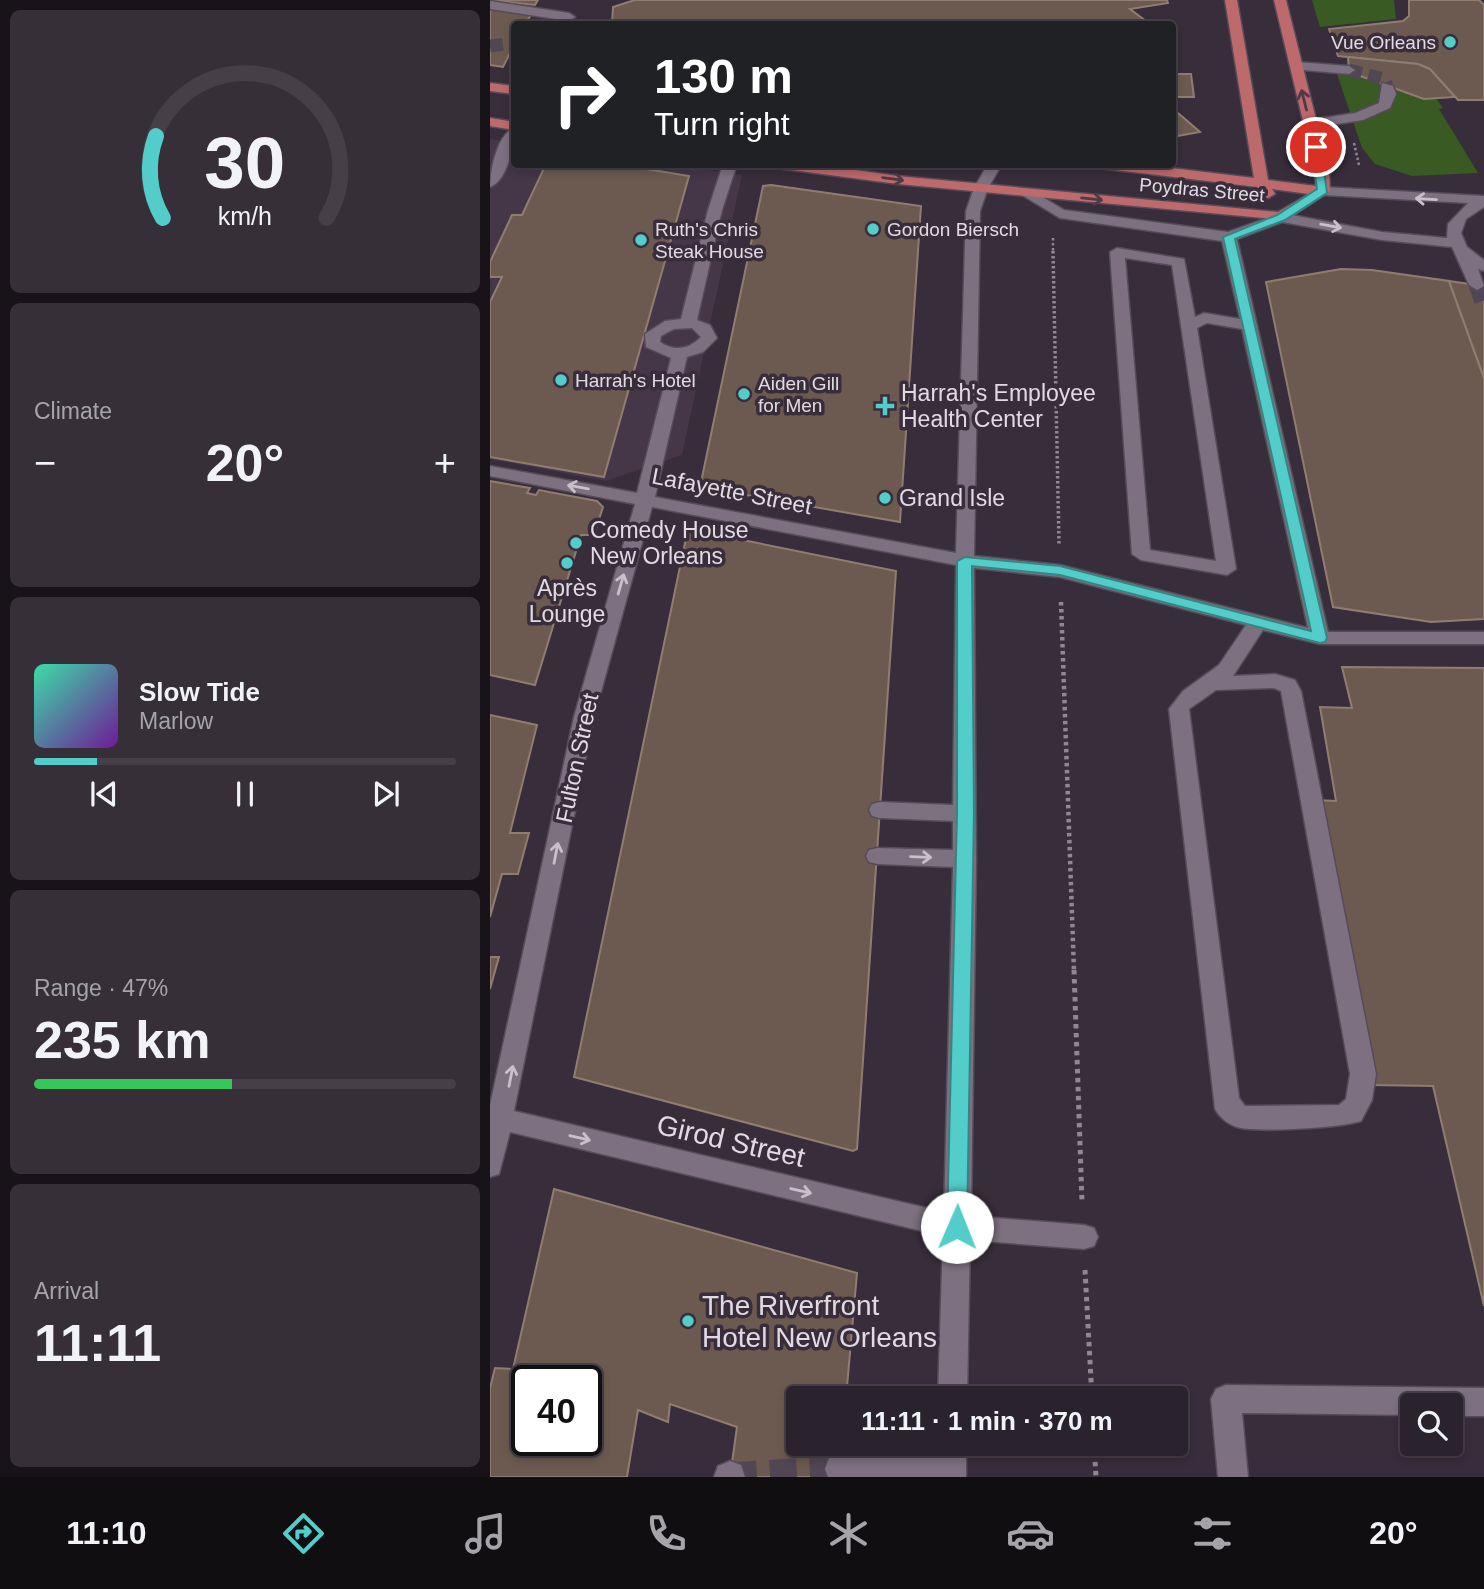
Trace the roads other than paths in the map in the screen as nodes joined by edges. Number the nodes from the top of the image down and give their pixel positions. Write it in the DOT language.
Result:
graph roads {
  1 [pos="1231,0"];
  2 [pos="1280,0"];
  3 [pos="490,5"];
  4 [pos="569,17"];
  5 [pos="1296,66"];
  6 [pos="1349,70"];
  7 [pos="1387,86"];
  8 [pos="490,87"];
  9 [pos="511,90"];
  10 [pos="490,122"];
  11 [pos="1310,124"];
  12 [pos="511,126"];
  13 [pos="511,138"];
  14 [pos="729,168"];
  15 [pos="812,168"];
  16 [pos="993,168"];
  17 [pos="1132,168"];
  18 [pos="490,183"];
  19 [pos="1262,184"];
  20 [pos="981,187"];
  21 [pos="1323,191"];
  22 [pos="1024,192"];
  23 [pos="1484,201"];
  24 [pos="1281,217"];
  25 [pos="1229,237"];
  26 [pos="1460,248"];
  27 [pos="1484,266"];
  28 [pos="1476,285"];
  29 [pos="688,323"];
  30 [pos="1192,323"];
  31 [pos="1242,325"];
  32 [pos="680,353"];
  33 [pos="490,471"];
  34 [pos="645,499"];
  35 [pos="965,561"];
  36 [pos="1257,623"];
  37 [pos="1320,638"];
  38 [pos="1484,638"];
  39 [pos="1213,682"];
  40 [pos="880,810"];
  41 [pos="965,813"];
  42 [pos="877,856"];
  43 [pos="965,859"];
  44 [pos="496,1117"];
  45 [pos="490,1166"];
  46 [pos="957,1227"];
  47 [pos="1084,1237"];
  48 [pos="953,1386"];
  49 [pos="1484,1402"];
  50 [pos="951,1463"];
  51 [pos="840,1469"];
  52 [pos="1233,1477"];
  1 -- 19 [label="main road"];
  2 -- 5 [label="main road"];
  3 -- 4 [label="street"];
  5 -- 6 [label="street"];
  11 -- 5 [label="main road, one-way"];
  7 -- 11 [label="street"];
  8 -- 9 [label="main road"];
  10 -- 12 [label="main road"];
  11 -- 21 [label="main road"];
  13 -- 18 [label="street"];
  14 -- 29 [label="street"];
  15 -- 20 [label="main road, Poydras Street, one-way"];
  16 -- 20 [label="street"];
  17 -- 19 [label="main road, Poydras Street"];
  19 -- 21 [label="main road, Poydras Street"];
  19 -- 24 [label="main road"];
  20 -- 22 [label="main road, Poydras Street"];
  20 -- 35 [label="street"];
  23 -- 21 [label="street, Poydras Street, one-way"];
  21 -- 24 [label="main road"];
  22 -- 24 [label="main road, Poydras Street, one-way"];
  22 -- 25 [label="street"];
  23 -- 26 [label="street, Poydras Street"];
  24 -- 25 [label="street"];
  24 -- 26 [label="street, Poydras Street, one-way"];
  25 -- 31 [label="street"];
  26 -- 27 [label="street, Poydras Street"];
  26 -- 28 [label="street"];
  29 -- 32 [label="street"];
  29 -- 32 [label="street"];
  30 -- 30 [label="street"];
  30 -- 31 [label="street"];
  31 -- 37 [label="street"];
  32 -- 34 [label="street, Fulton Street"];
  34 -- 33 [label="street, Lafayette Street, one-way"];
  34 -- 35 [label="street, Lafayette Street"];
  44 -- 34 [label="street, Fulton Street, one-way"];
  35 -- 36 [label="street, Lafayette Street"];
  35 -- 41 [label="street"];
  36 -- 37 [label="street, Lafayette Street"];
  36 -- 39 [label="street"];
  37 -- 38 [label="street, Lafayette Street"];
  39 -- 39 [label="street"];
  40 -- 41 [label="street"];
  41 -- 43 [label="street"];
  42 -- 43 [label="street, one-way"];
  43 -- 46 [label="street"];
  44 -- 45 [label="street, Fulton Street"];
  44 -- 46 [label="street, Girod Street, one-way"];
  46 -- 47 [label="street, Girod Street"];
  46 -- 48 [label="street"];
  49 -- 52 [label="street"];
  50 -- 51 [label="street"];
}
